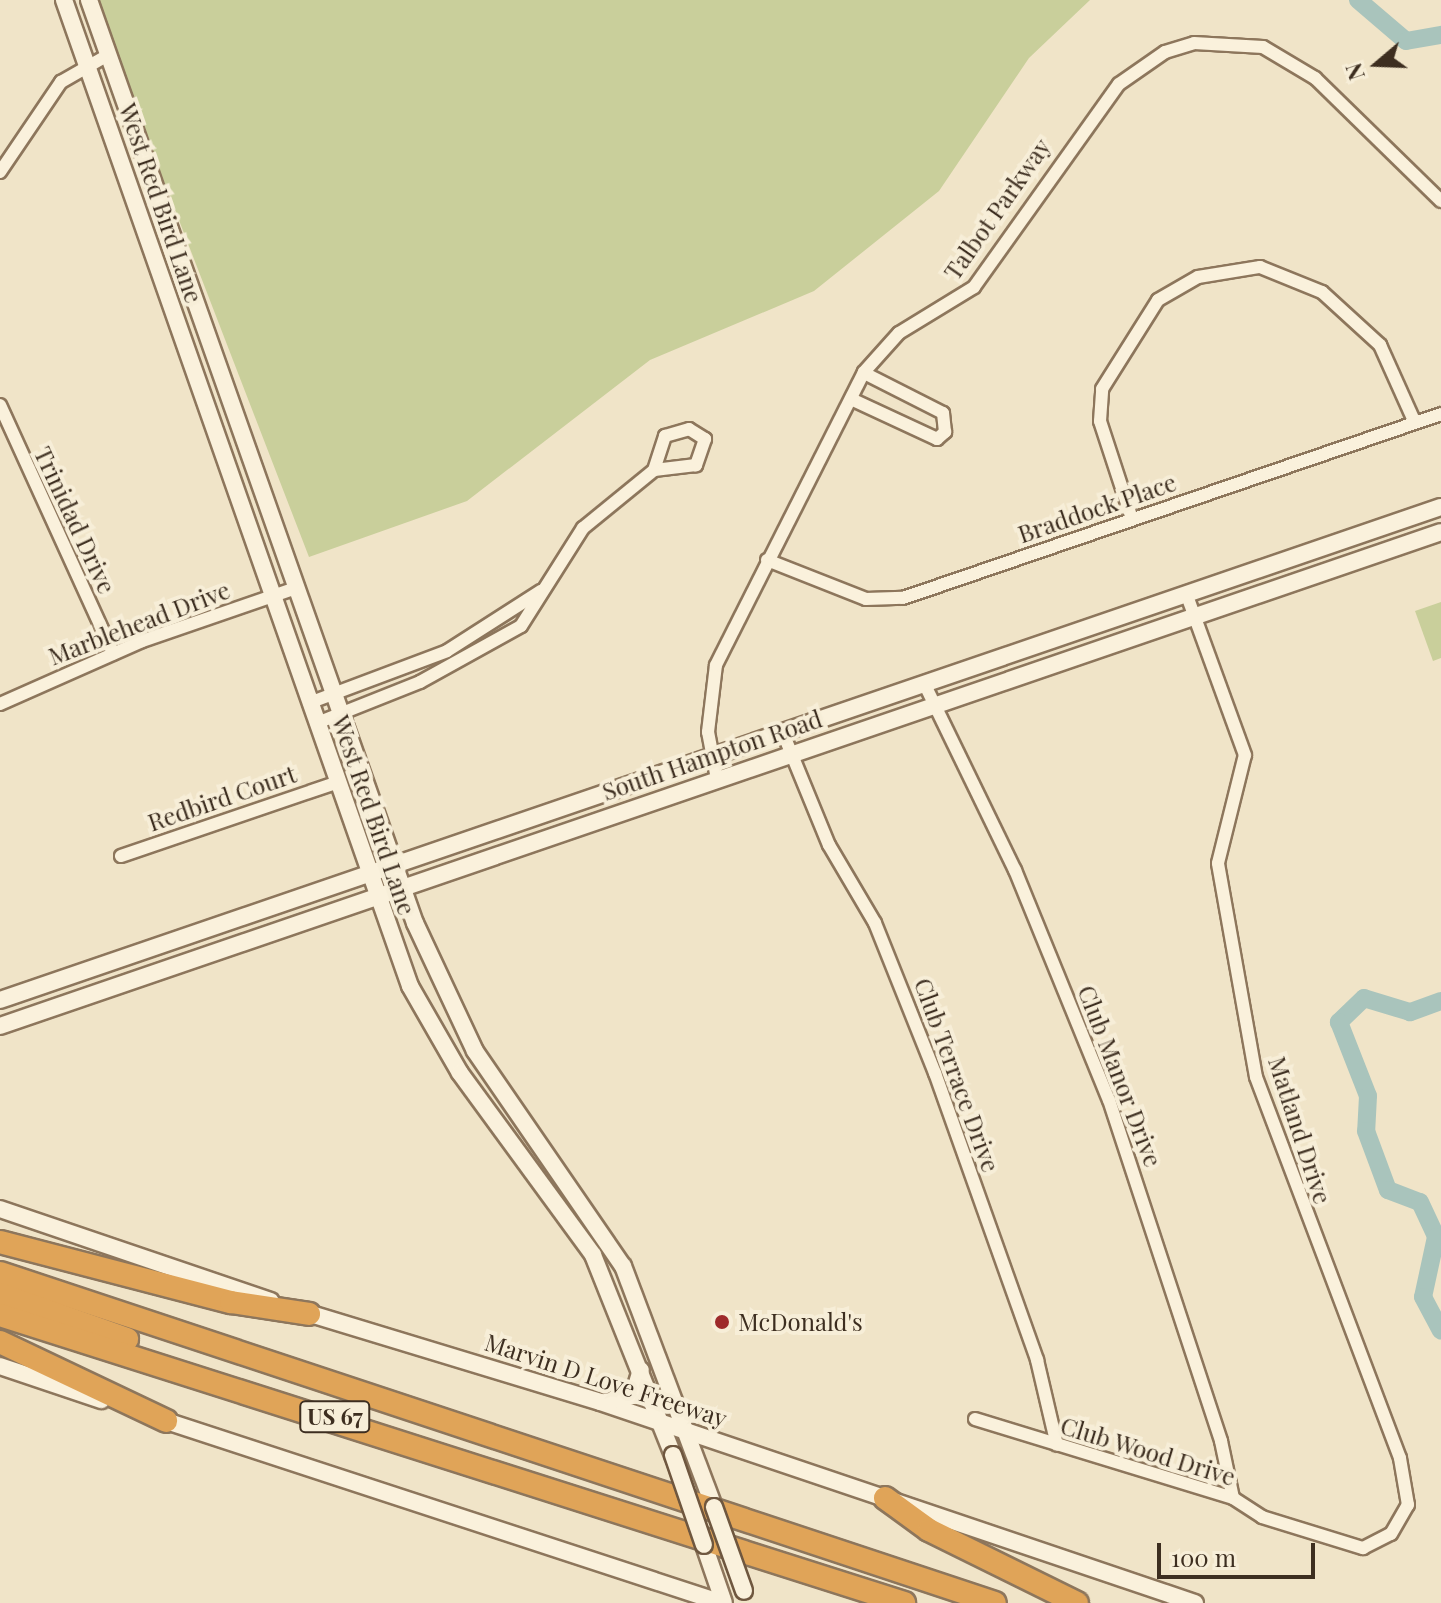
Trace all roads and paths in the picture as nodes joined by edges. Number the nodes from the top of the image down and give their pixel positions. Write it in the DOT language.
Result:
graph roads {
  1 [pos="64,0"];
  2 [pos="89,0"];
  3 [pos="108,55"];
  4 [pos="87,62"];
  5 [pos="0,172"];
  6 [pos="1441,201"];
  7 [pos="864,373"];
  8 [pos="851,399"];
  9 [pos="0,405"];
  10 [pos="1441,414"];
  11 [pos="1415,423"];
  12 [pos="654,470"];
  13 [pos="1441,507"];
  14 [pos="1132,519"];
  15 [pos="1441,532"];
  16 [pos="282,550"];
  17 [pos="258,557"];
  18 [pos="767,560"];
  19 [pos="296,588"];
  20 [pos="541,591"];
  21 [pos="1186,593"];
  22 [pos="272,596"];
  23 [pos="1195,616"];
  24 [pos="489,624"];
  25 [pos="504,636"];
  26 [pos="1060,637"];
  27 [pos="457,652"];
  28 [pos="113,653"];
  29 [pos="1068,659"];
  30 [pos="406,670"];
  31 [pos="925,685"];
  32 [pos="411,686"];
  33 [pos="334,696"];
  34 [pos="309,703"];
  35 [pos="0,704"];
  36 [pos="931,706"];
  37 [pos="340,714"];
  38 [pos="317,723"];
  39 [pos="783,733"];
  40 [pos="791,754"];
  41 [pos="713,757"];
  42 [pos="717,779"];
  43 [pos="338,782"];
  44 [pos="121,856"];
  45 [pos="394,868"];
  46 [pos="370,875"];
  47 [pos="401,886"];
  48 [pos="377,894"];
  49 [pos="76,975"];
  50 [pos="84,997"];
  51 [pos="8,998"];
  52 [pos="24,1018"];
  53 [pos="0,1026"];
  54 [pos="502,1092"];
  55 [pos="482,1106"];
  56 [pos="0,1209"];
  57 [pos="0,1242"];
  58 [pos="0,1273"];
  59 [pos="632,1284"];
  60 [pos="0,1285"];
  61 [pos="0,1294"];
  62 [pos="611,1294"];
  63 [pos="309,1314"];
  64 [pos="0,1315"];
  65 [pos="0,1342"];
  66 [pos="271,1359"];
  67 [pos="639,1361"];
  68 [pos="0,1366"];
  69 [pos="230,1383"];
  70 [pos="600,1402"];
  71 [pos="975,1419"];
  72 [pos="166,1421"];
  73 [pos="662,1427"];
  74 [pos="689,1435"];
  75 [pos="1057,1445"];
  76 [pos="885,1498"];
  77 [pos="1233,1498"];
  78 [pos="1304,1530"];
  79 [pos="746,1597"];
  80 [pos="723,1603"];
  81 [pos="904,1603"];
  82 [pos="995,1603"];
  83 [pos="1077,1603"];
  84 [pos="1195,1603"];
  1 -- 4 [label="main road, West Red Bird Lane"];
  2 -- 3 [label="main road, West Red Bird Lane"];
  3 -- 4 [label="street"];
  3 -- 16 [label="main road, West Red Bird Lane"];
  4 -- 5 [label="street"];
  4 -- 17 [label="main road, West Red Bird Lane"];
  6 -- 7 [label="street, Talbot Parkway"];
  7 -- 8 [label="street, Talbot Parkway"];
  7 -- 8 [label="street"];
  8 -- 18 [label="street, Talbot Parkway"];
  9 -- 28 [label="street, Trinidad Drive"];
  10 -- 11 [label="street, Braddock Place"];
  11 -- 14 [label="street, Braddock Place"];
  11 -- 14 [label="street"];
  12 -- 12 [label="street"];
  12 -- 20 [label="street"];
  13 -- 21 [label="main road, South Hampton Road"];
  14 -- 18 [label="street, Braddock Place"];
  15 -- 23 [label="main road, South Hampton Road"];
  16 -- 17 [label="main road"];
  16 -- 19 [label="main road, West Red Bird Lane"];
  17 -- 22 [label="main road, West Red Bird Lane"];
  18 -- 41 [label="street, Talbot Parkway"];
  19 -- 22 [label="street, Marblehead Drive"];
  19 -- 33 [label="main road, West Red Bird Lane"];
  20 -- 24 [label="street"];
  20 -- 25 [label="street"];
  21 -- 23 [label="street, Matland Drive"];
  21 -- 26 [label="main road, South Hampton Road"];
  22 -- 28 [label="street, Marblehead Drive"];
  22 -- 34 [label="main road, West Red Bird Lane"];
  23 -- 29 [label="main road, South Hampton Road"];
  23 -- 78 [label="street, Matland Drive"];
  24 -- 25 [label="street"];
  24 -- 27 [label="street"];
  25 -- 27 [label="street"];
  26 -- 29 [label="main road"];
  26 -- 31 [label="main road, South Hampton Road"];
  27 -- 30 [label="street"];
  27 -- 32 [label="street"];
  28 -- 35 [label="street, Marblehead Drive"];
  29 -- 36 [label="main road, South Hampton Road"];
  30 -- 32 [label="street"];
  30 -- 33 [label="street"];
  31 -- 36 [label="street, Club Manor Drive"];
  31 -- 39 [label="main road, South Hampton Road"];
  32 -- 37 [label="street"];
  33 -- 34 [label="street"];
  33 -- 37 [label="main road, West Red Bird Lane"];
  34 -- 38 [label="main road, West Red Bird Lane"];
  36 -- 40 [label="main road, South Hampton Road"];
  36 -- 77 [label="street, Club Manor Drive"];
  37 -- 38 [label="street"];
  37 -- 45 [label="main road, West Red Bird Lane"];
  38 -- 43 [label="main road, West Red Bird Lane"];
  39 -- 40 [label="street, Club Terrace Drive"];
  39 -- 41 [label="main road, South Hampton Road"];
  40 -- 42 [label="main road, South Hampton Road"];
  40 -- 75 [label="street, Club Terrace Drive"];
  41 -- 42 [label="street, Talbot Parkway"];
  41 -- 45 [label="main road, South Hampton Road"];
  42 -- 47 [label="main road, South Hampton Road"];
  43 -- 44 [label="street, Redbird Court"];
  43 -- 46 [label="main road, West Red Bird Lane"];
  45 -- 46 [label="main road, South Hampton Road"];
  45 -- 47 [label="main road, West Red Bird Lane"];
  46 -- 48 [label="main road, West Red Bird Lane"];
  46 -- 49 [label="main road, South Hampton Road"];
  47 -- 48 [label="main road, South Hampton Road"];
  47 -- 54 [label="main road, West Red Bird Lane"];
  48 -- 50 [label="main road, South Hampton Road"];
  48 -- 55 [label="main road, West Red Bird Lane"];
  49 -- 50 [label="main road"];
  49 -- 51 [label="main road, South Hampton Road"];
  50 -- 52 [label="main road, South Hampton Road"];
  51 -- 52 [label="main road"];
  52 -- 53 [label="main road, South Hampton Road"];
  54 -- 55 [label="main road"];
  54 -- 59 [label="main road, West Red Bird Lane"];
  55 -- 62 [label="main road, West Red Bird Lane"];
  56 -- 63 [label="main road, Marvin D Love Freeway"];
  57 -- 63 [label="highway"];
  58 -- 66 [label="highway, US 67"];
  59 -- 62 [label="main road"];
  59 -- 74 [label="main road, West Red Bird Lane"];
  60 -- 66 [label="highway"];
  61 -- 69 [label="highway"];
  62 -- 67 [label="main road, West Red Bird Lane"];
  63 -- 70 [label="main road, Marvin D Love Freeway"];
  64 -- 69 [label="highway, US 67"];
  65 -- 72 [label="highway"];
  66 -- 82 [label="highway, US 67"];
  67 -- 70 [label="main road"];
  67 -- 73 [label="main road, West Red Bird Lane"];
  68 -- 72 [label="main road"];
  69 -- 81 [label="highway, US 67"];
  70 -- 73 [label="main road, Marvin D Love Freeway"];
  71 -- 75 [label="street, Club Wood Drive"];
  72 -- 80 [label="main road"];
  73 -- 74 [label="main road, Marvin D Love Freeway"];
  73 -- 80 [label="main road, West Red Bird Lane, bridge"];
  74 -- 76 [label="main road, Marvin D Love Freeway"];
  74 -- 79 [label="main road, West Red Bird Lane, bridge"];
  75 -- 77 [label="street, Club Wood Drive"];
  76 -- 83 [label="highway"];
  76 -- 84 [label="main road, Marvin D Love Freeway"];
  77 -- 78 [label="street, Club Wood Drive"];
}
